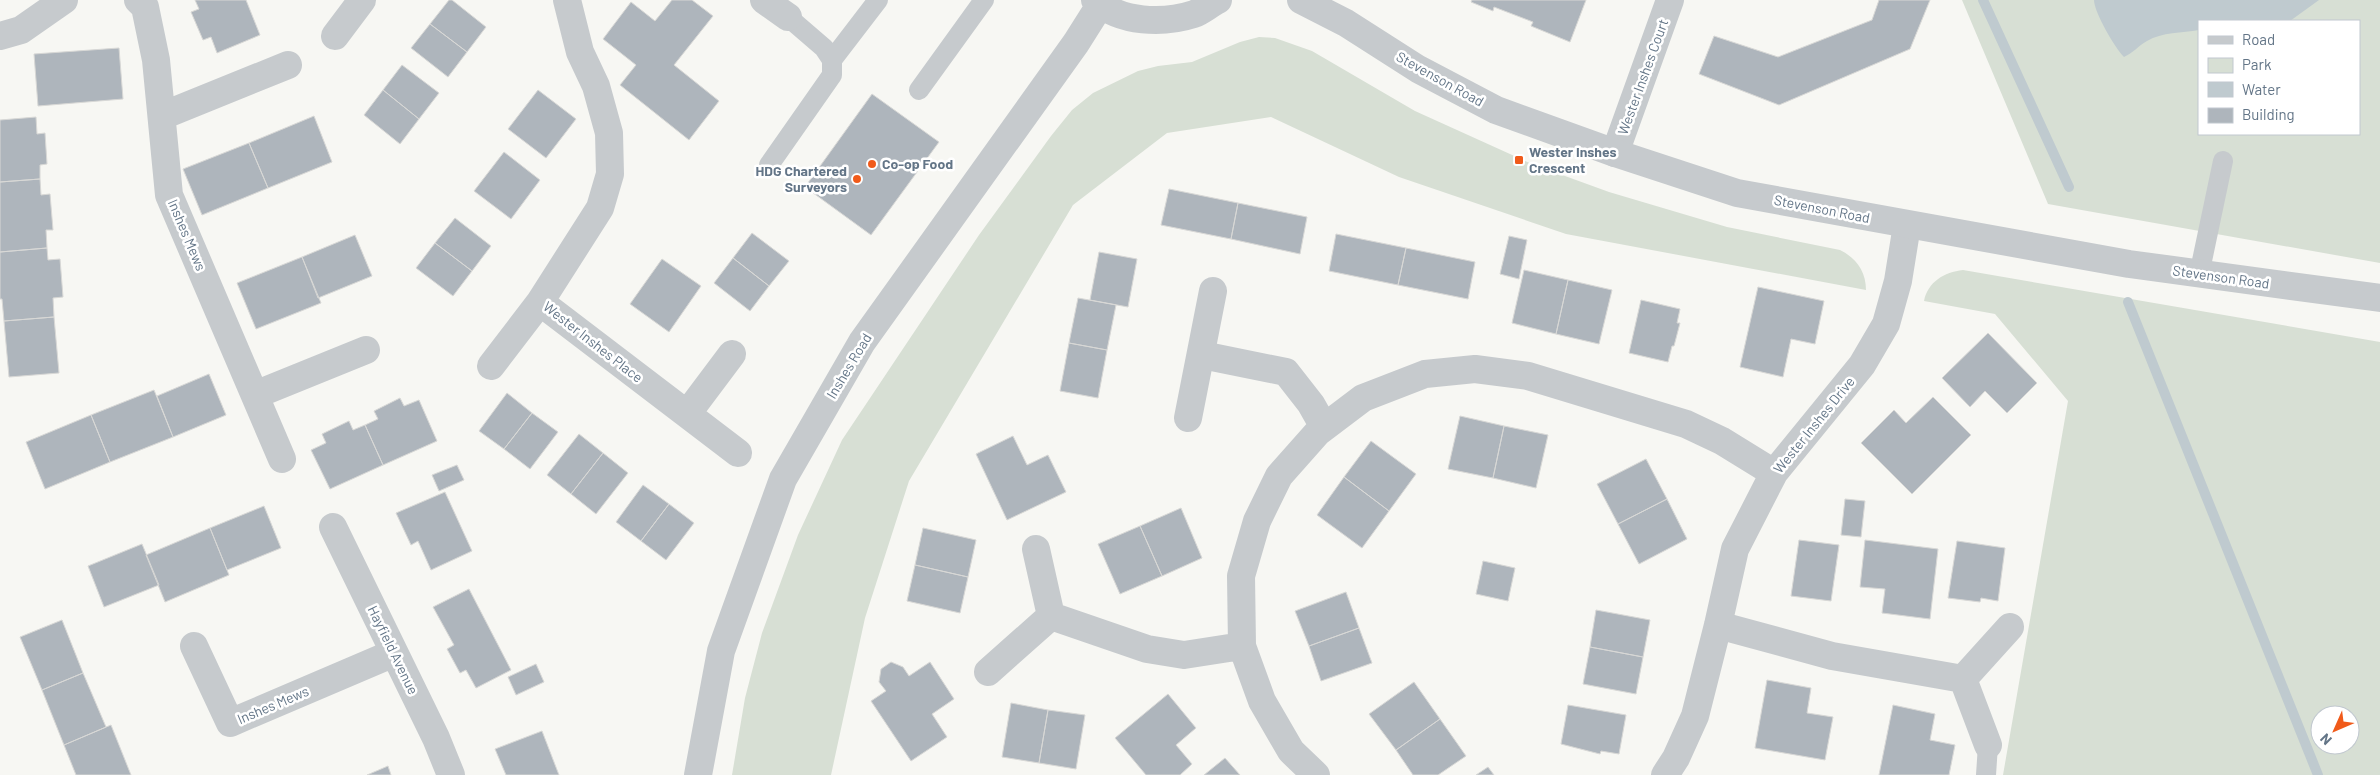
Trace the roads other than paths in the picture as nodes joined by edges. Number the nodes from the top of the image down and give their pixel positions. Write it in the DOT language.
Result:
graph roads {
  1 [pos="64,0"];
  2 [pos="138,0"];
  3 [pos="362,0"];
  4 [pos="567,0"];
  5 [pos="764,0"];
  6 [pos="878,0"];
  7 [pos="984,0"];
  8 [pos="1218,0"];
  9 [pos="1301,0"];
  10 [pos="1670,0"];
  11 [pos="1098,2"];
  12 [pos="788,17"];
  13 [pos="0,36"];
  14 [pos="335,36"];
  15 [pos="832,60"];
  16 [pos="288,65"];
  17 [pos="919,90"];
  18 [pos="162,116"];
  19 [pos="1615,153"];
  20 [pos="2223,161"];
  21 [pos="769,165"];
  22 [pos="1907,226"];
  23 [pos="2199,275"];
  24 [pos="1213,291"];
  25 [pos="2380,298"];
  26 [pos="540,302"];
  27 [pos="366,350"];
  28 [pos="732,354"];
  29 [pos="1202,355"];
  30 [pos="491,366"];
  31 [pos="254,395"];
  32 [pos="687,414"];
  33 [pos="1188,418"];
  34 [pos="1324,426"];
  35 [pos="738,453"];
  36 [pos="282,459"];
  37 [pos="1774,473"];
  38 [pos="333,527"];
  39 [pos="1036,549"];
  40 [pos="1051,616"];
  41 [pos="1718,625"];
  42 [pos="2010,627"];
  43 [pos="194,646"];
  44 [pos="1242,646"];
  45 [pos="394,653"];
  46 [pos="988,672"];
  47 [pos="1963,679"];
  48 [pos="1988,745"];
  49 [pos="451,775"];
  50 [pos="698,775"];
  51 [pos="1316,775"];
  52 [pos="1665,775"];
  53 [pos="1986,775"];
  1 -- 13 [label="street"];
  2 -- 18 [label="street, Inshes Mews"];
  3 -- 14 [label="street"];
  4 -- 26 [label="street, Wester Inshes Place"];
  5 -- 12 [label="street"];
  6 -- 15 [label="lane"];
  7 -- 17 [label="lane"];
  8 -- 11 [label="street, Inshes Road"];
  9 -- 19 [label="street, Stevenson Road"];
  10 -- 19 [label="street, Wester Inshes Court"];
  11 -- 50 [label="street, Inshes Road"];
  12 -- 15 [label="lane"];
  15 -- 21 [label="lane"];
  16 -- 18 [label="street"];
  18 -- 31 [label="street, Inshes Mews"];
  19 -- 22 [label="street, Stevenson Road"];
  20 -- 23 [label="lane"];
  22 -- 23 [label="street, Stevenson Road"];
  22 -- 37 [label="street, Wester Inshes Drive"];
  23 -- 25 [label="street, Stevenson Road"];
  24 -- 29 [label="street"];
  26 -- 30 [label="street"];
  26 -- 32 [label="street, Wester Inshes Place"];
  27 -- 31 [label="street"];
  28 -- 32 [label="street"];
  29 -- 33 [label="street"];
  29 -- 34 [label="street"];
  31 -- 36 [label="street, Inshes Mews"];
  32 -- 35 [label="street, Wester Inshes Place"];
  34 -- 37 [label="street"];
  34 -- 44 [label="street"];
  37 -- 41 [label="street, Wester Inshes Drive"];
  38 -- 45 [label="street, Hayfield Avenue"];
  39 -- 40 [label="street"];
  40 -- 44 [label="street"];
  40 -- 46 [label="street"];
  41 -- 47 [label="street"];
  41 -- 52 [label="street, Wester Inshes Drive"];
  42 -- 47 [label="street"];
  43 -- 45 [label="street, Inshes Mews"];
  44 -- 51 [label="street"];
  45 -- 49 [label="street, Hayfield Avenue"];
  47 -- 48 [label="street"];
  48 -- 53 [label="lane"];
}
